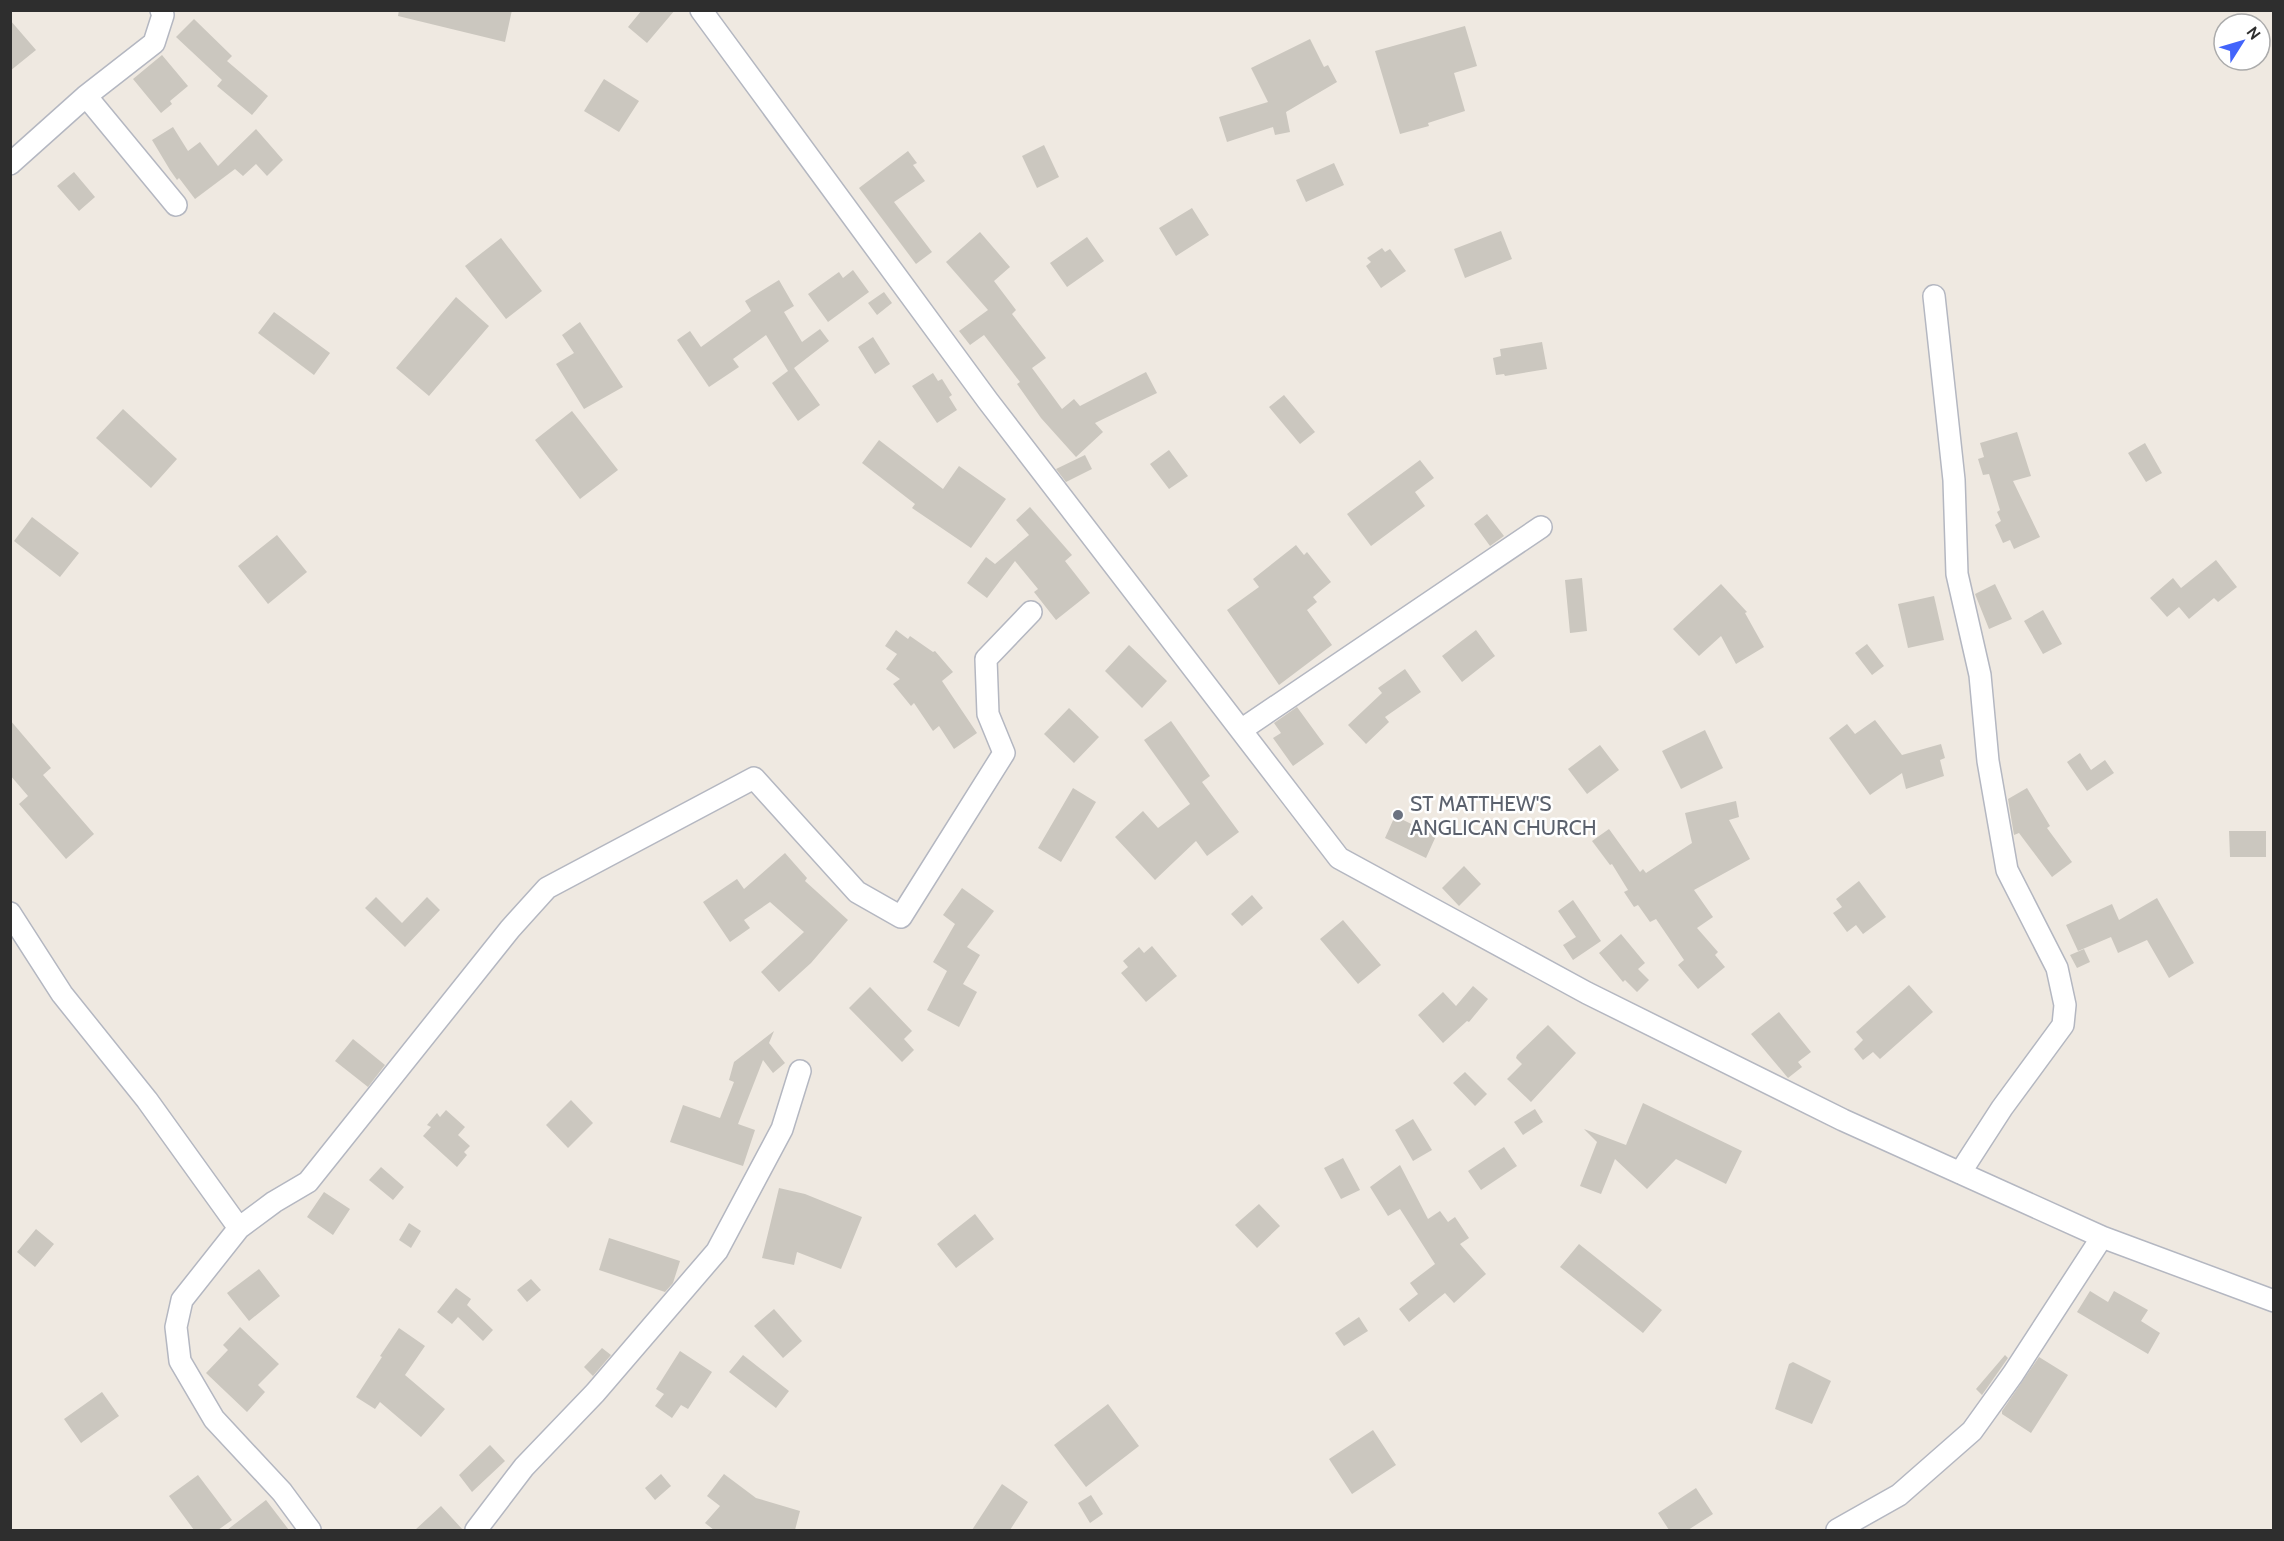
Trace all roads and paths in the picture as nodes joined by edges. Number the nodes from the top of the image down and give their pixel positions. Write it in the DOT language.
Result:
graph roads {
  1 [pos="161,10"];
  2 [pos="701,10"];
  3 [pos="86,96"];
  4 [pos="10,164"];
  5 [pos="176,205"];
  6 [pos="1934,296"];
  7 [pos="1541,527"];
  8 [pos="1031,612"];
  9 [pos="1240,730"];
  10 [pos="10,913"];
  11 [pos="800,1071"];
  12 [pos="1960,1173"];
  13 [pos="239,1228"];
  14 [pos="2102,1237"];
  15 [pos="2274,1301"];
  16 [pos="310,1530"];
  17 [pos="476,1530"];
  18 [pos="1837,1530"];
  1 -- 3 [label="street"];
  2 -- 9 [label="street"];
  3 -- 4 [label="street"];
  3 -- 5 [label="street"];
  6 -- 12 [label="street"];
  7 -- 9 [label="street"];
  8 -- 13 [label="street"];
  9 -- 12 [label="street"];
  10 -- 13 [label="street"];
  11 -- 17 [label="street"];
  12 -- 14 [label="street"];
  13 -- 16 [label="street"];
  14 -- 15 [label="street"];
  14 -- 18 [label="street"];
}
